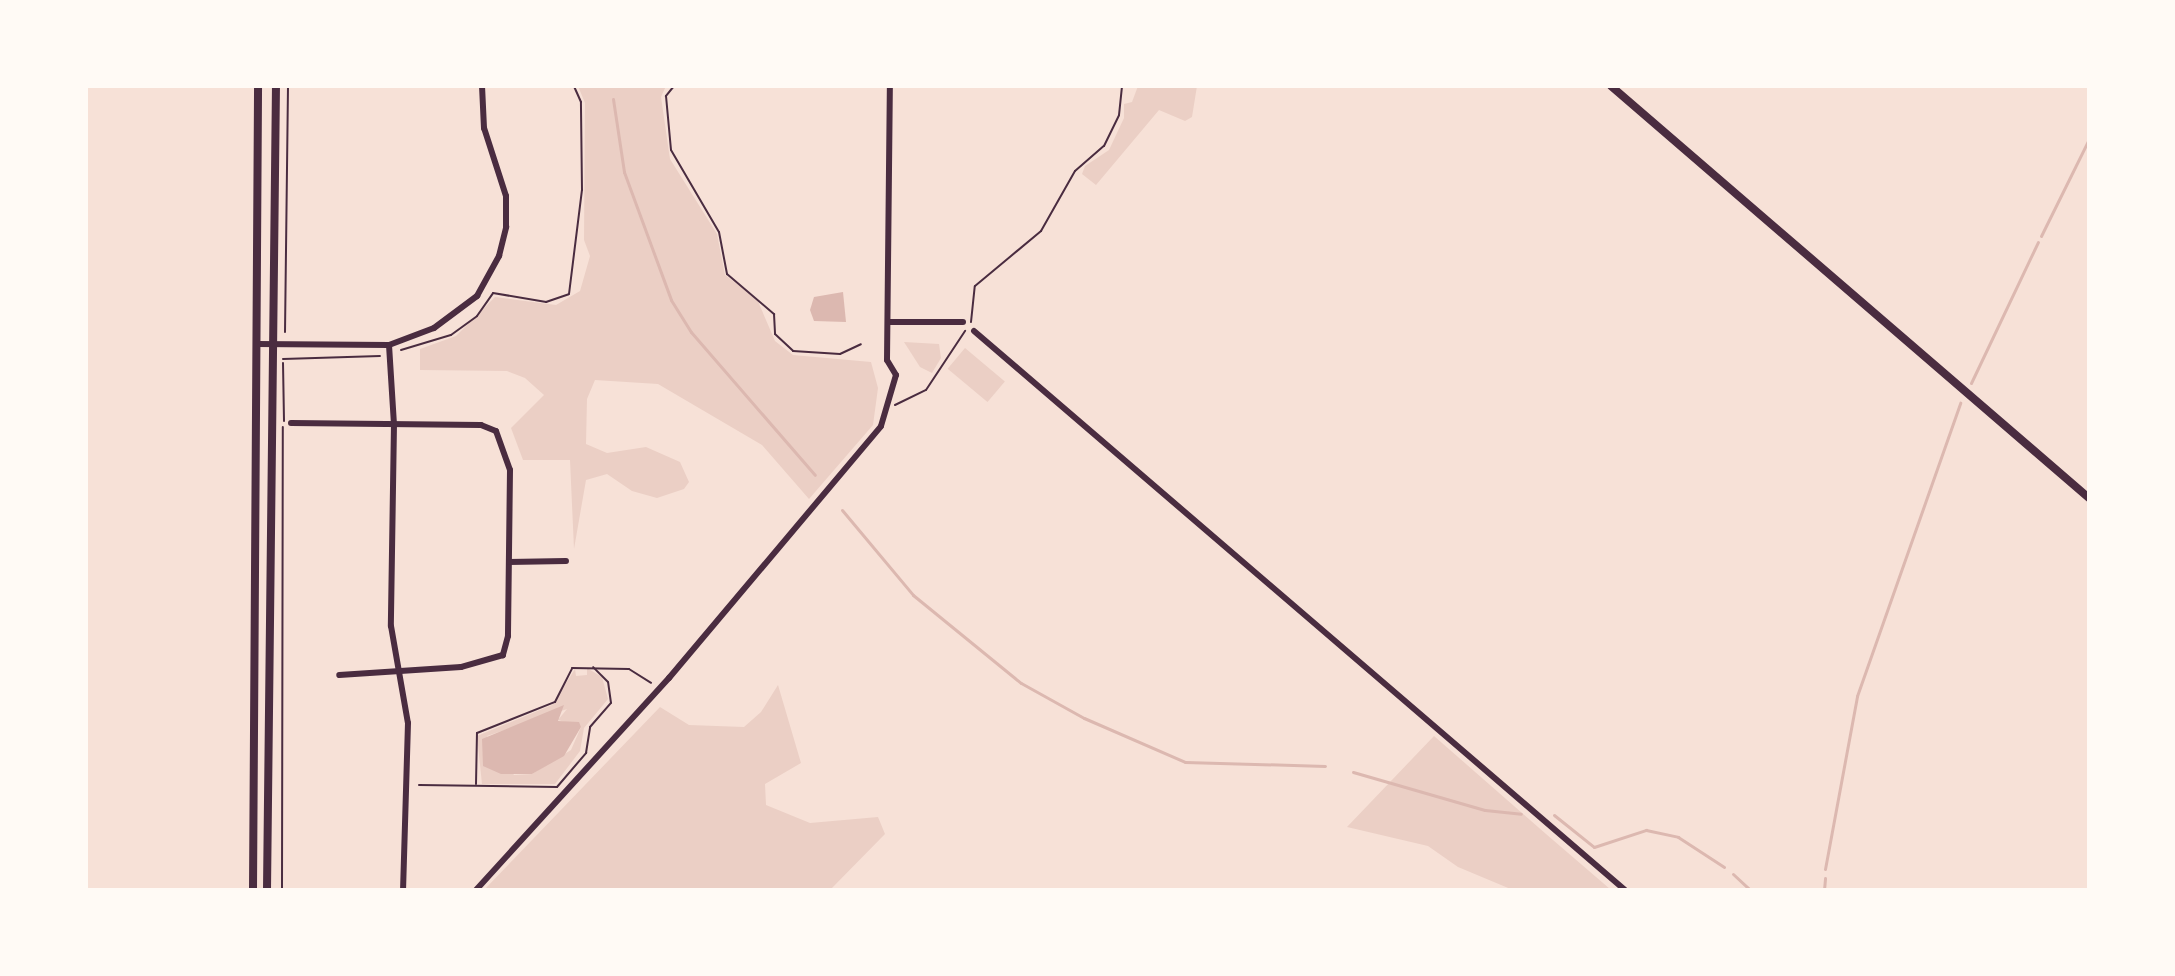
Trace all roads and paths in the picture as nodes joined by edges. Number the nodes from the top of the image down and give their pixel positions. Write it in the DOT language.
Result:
graph roads {
  1 [pos="258,86"];
  2 [pos="276,86"];
  3 [pos="288,86"];
  4 [pos="482,86"];
  5 [pos="574,86"];
  6 [pos="674,86"];
  7 [pos="890,86"];
  8 [pos="1122,86"];
  9 [pos="1611,86"];
  10 [pos="493,293"];
  11 [pos="888,322"];
  12 [pos="963,322"];
  13 [pos="974,331"];
  14 [pos="285,332"];
  15 [pos="257,344"];
  16 [pos="273,344"];
  17 [pos="861,344"];
  18 [pos="389,345"];
  19 [pos="280,355"];
  20 [pos="887,408"];
  21 [pos="291,423"];
  22 [pos="394,424"];
  23 [pos="2089,498"];
  24 [pos="566,561"];
  25 [pos="509,562"];
  26 [pos="593,667"];
  27 [pos="399,670"];
  28 [pos="339,675"];
  29 [pos="659,688"];
  30 [pos="419,785"];
  31 [pos="476,786"];
  32 [pos="253,890"];
  33 [pos="267,890"];
  34 [pos="282,890"];
  35 [pos="403,890"];
  36 [pos="476,890"];
  37 [pos="1625,890"];
  1 -- 15 [label="main road"];
  2 -- 16 [label="main road"];
  3 -- 14 [label="path"];
  4 -- 18 [label="street"];
  5 -- 10 [label="path"];
  6 -- 17 [label="path"];
  7 -- 11 [label="street"];
  8 -- 20 [label="path"];
  9 -- 23 [label="main road"];
  11 -- 12 [label="street"];
  11 -- 20 [label="street"];
  13 -- 37 [label="street"];
  15 -- 16 [label="street"];
  15 -- 32 [label="main road"];
  16 -- 18 [label="street"];
  16 -- 33 [label="main road"];
  18 -- 22 [label="street"];
  19 -- 34 [label="path"];
  20 -- 29 [label="street"];
  21 -- 22 [label="street"];
  22 -- 25 [label="street"];
  22 -- 27 [label="street"];
  24 -- 25 [label="street"];
  25 -- 27 [label="street"];
  26 -- 29 [label="path"];
  26 -- 31 [label="path"];
  26 -- 31 [label="path"];
  27 -- 28 [label="street"];
  27 -- 35 [label="street"];
  29 -- 36 [label="street"];
  30 -- 31 [label="path"];
}
